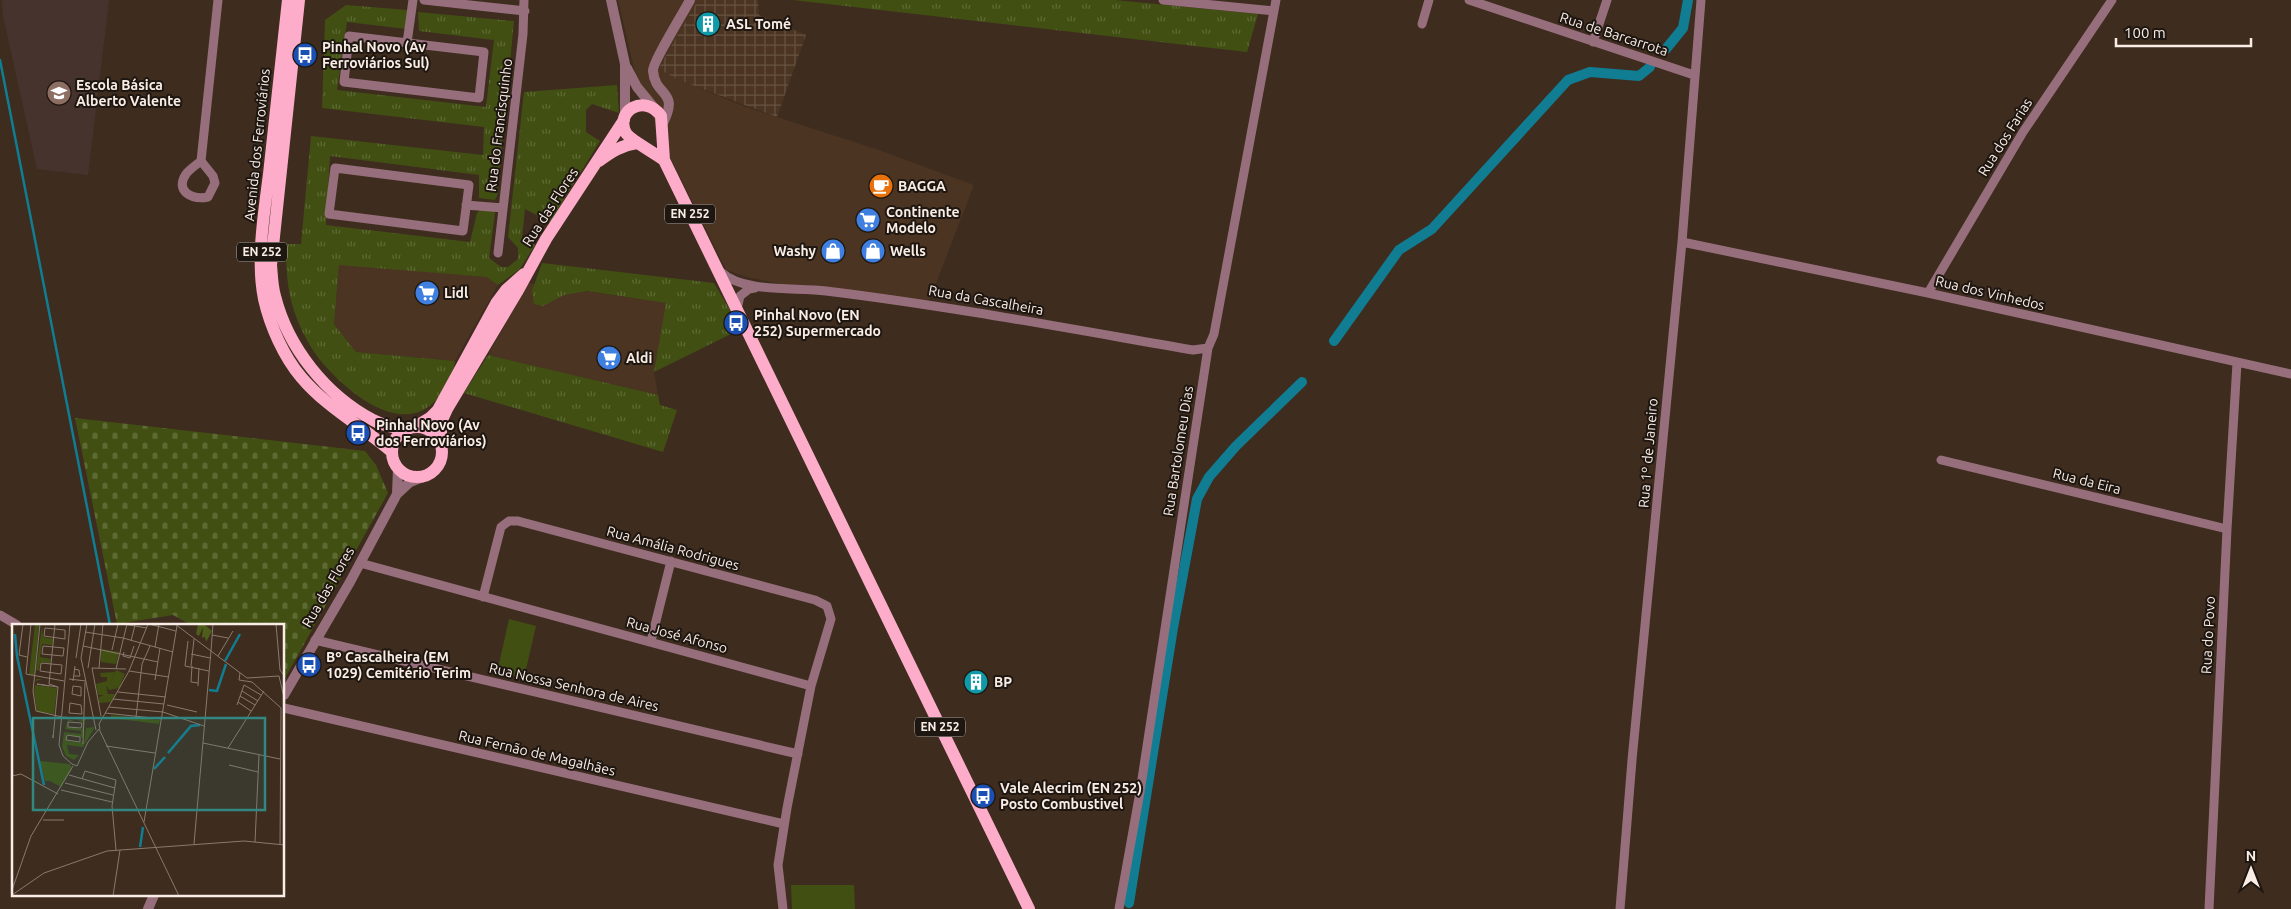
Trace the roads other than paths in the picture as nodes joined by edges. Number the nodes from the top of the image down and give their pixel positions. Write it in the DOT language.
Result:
graph roads {
  1 [pos="218,0"];
  2 [pos="288,0"];
  3 [pos="299,0"];
  4 [pos="413,0"];
  5 [pos="424,0"];
  6 [pos="524,0"];
  7 [pos="610,0"];
  8 [pos="690,0"];
  9 [pos="1163,0"];
  10 [pos="1276,0"];
  11 [pos="1430,0"];
  12 [pos="1469,0"];
  13 [pos="1607,0"];
  14 [pos="1701,0"];
  15 [pos="2112,0"];
  16 [pos="525,11"];
  17 [pos="1274,11"];
  18 [pos="1422,24"];
  19 [pos="1593,42"];
  20 [pos="408,43"];
  21 [pos="625,64"];
  22 [pos="1694,75"];
  23 [pos="657,110"];
  24 [pos="625,118"];
  25 [pos="662,127"];
  26 [pos="638,143"];
  27 [pos="664,160"];
  28 [pos="201,161"];
  29 [pos="599,161"];
  30 [pos="466,206"];
  31 [pos="503,208"];
  32 [pos="1682,242"];
  33 [pos="498,253"];
  34 [pos="716,268"];
  35 [pos="527,271"];
  36 [pos="758,287"];
  37 [pos="1928,293"];
  38 [pos="737,310"];
  39 [pos="1208,348"];
  40 [pos="2237,363"];
  41 [pos="2291,374"];
  42 [pos="411,428"];
  43 [pos="441,443"];
  44 [pos="392,452"];
  45 [pos="1941,460"];
  46 [pos="398,468"];
  47 [pos="423,477"];
  48 [pos="397,494"];
  49 [pos="2227,529"];
  50 [pos="671,561"];
  51 [pos="360,563"];
  52 [pos="483,597"];
  53 [pos="0,615"];
  54 [pos="15,624"];
  55 [pos="315,640"];
  56 [pos="651,641"];
  57 [pos="811,686"];
  58 [pos="285,693"];
  59 [pos="285,708"];
  60 [pos="798,754"];
  61 [pos="784,824"];
  62 [pos="154,896"];
  63 [pos="148,909"];
  64 [pos="783,909"];
  65 [pos="1029,909"];
  66 [pos="1120,909"];
  67 [pos="1620,909"];
  68 [pos="2209,909"];
  1 -- 28 [label="street"];
  2 -- 44 [label="main road, Avenida dos Ferroviários / EN 252"];
  3 -- 42 [label="main road, Avenida dos Ferroviários / EN 252"];
  4 -- 20 [label="street"];
  5 -- 16 [label="street"];
  6 -- 16 [label="street, Rua do Francisquinho"];
  7 -- 21 [label="street, EN 252"];
  8 -- 25 [label="street"];
  9 -- 17 [label="street"];
  10 -- 17 [label="street, Rua Bartolomeu Dias"];
  11 -- 18 [label="street"];
  12 -- 19 [label="street, Rua de Barcarrota"];
  13 -- 19 [label="street"];
  14 -- 22 [label="street, Rua 1º de Janeiro"];
  15 -- 37 [label="street, Rua dos Farias"];
  16 -- 31 [label="street, Rua do Francisquinho"];
  17 -- 39 [label="street, Rua Bartolomeu Dias"];
  19 -- 22 [label="street, Rua de Barcarrota"];
  20 -- 20 [label="street"];
  21 -- 23 [label="street, EN 252"];
  21 -- 24 [label="street, EN 252"];
  22 -- 32 [label="street, Rua 1º de Janeiro"];
  23 -- 24 [label="main road"];
  23 -- 25 [label="main road, EN 252"];
  24 -- 26 [label="main road, EN 252"];
  24 -- 29 [label="main road, Rua das Flores"];
  25 -- 26 [label="main road"];
  25 -- 27 [label="main road, EN 252"];
  26 -- 27 [label="main road, EN 252"];
  26 -- 29 [label="main road"];
  27 -- 34 [label="main road, EN 252"];
  29 -- 35 [label="main road, Rua das Flores"];
  30 -- 30 [label="street"];
  30 -- 31 [label="street"];
  31 -- 33 [label="street, Rua do Francisquinho"];
  32 -- 37 [label="street, Rua dos Vinhedos"];
  32 -- 67 [label="street, Rua 1º de Janeiro"];
  34 -- 36 [label="street, Rua da Cascalheira"];
  34 -- 38 [label="main road, EN 252"];
  35 -- 42 [label="main road, Rua das Flores"];
  35 -- 43 [label="main road, Rua das Flores"];
  36 -- 38 [label="street"];
  36 -- 39 [label="street, Rua da Cascalheira"];
  37 -- 40 [label="street, Rua dos Vinhedos"];
  38 -- 65 [label="main road, EN 252"];
  39 -- 66 [label="street, Rua Bartolomeu Dias"];
  40 -- 41 [label="street, Rua dos Vinhedos"];
  40 -- 49 [label="street, Rua do Povo"];
  42 -- 43 [label="main road, EN 252"];
  42 -- 44 [label="main road"];
  43 -- 47 [label="main road"];
  44 -- 46 [label="main road, EN 252"];
  45 -- 49 [label="street, Rua da Eira"];
  46 -- 47 [label="main road"];
  46 -- 48 [label="street"];
  47 -- 48 [label="street"];
  48 -- 51 [label="street, Rua das Flores"];
  49 -- 68 [label="street, Rua do Povo"];
  50 -- 52 [label="street, Rua Amália Rodrigues"];
  50 -- 56 [label="street"];
  50 -- 57 [label="street, Rua Amália Rodrigues"];
  51 -- 52 [label="street, Rua José Afonso"];
  51 -- 55 [label="street, Rua das Flores"];
  52 -- 56 [label="street, Rua José Afonso"];
  53 -- 54 [label="street"];
  55 -- 58 [label="street, Rua das Flores"];
  55 -- 60 [label="street, Rua Nossa Senhora de Aires"];
  56 -- 57 [label="street, Rua José Afonso"];
  57 -- 60 [label="street"];
  59 -- 61 [label="street, Rua Fernão de Magalhães"];
  60 -- 61 [label="street"];
  61 -- 64 [label="street"];
  62 -- 63 [label="street"];
}
